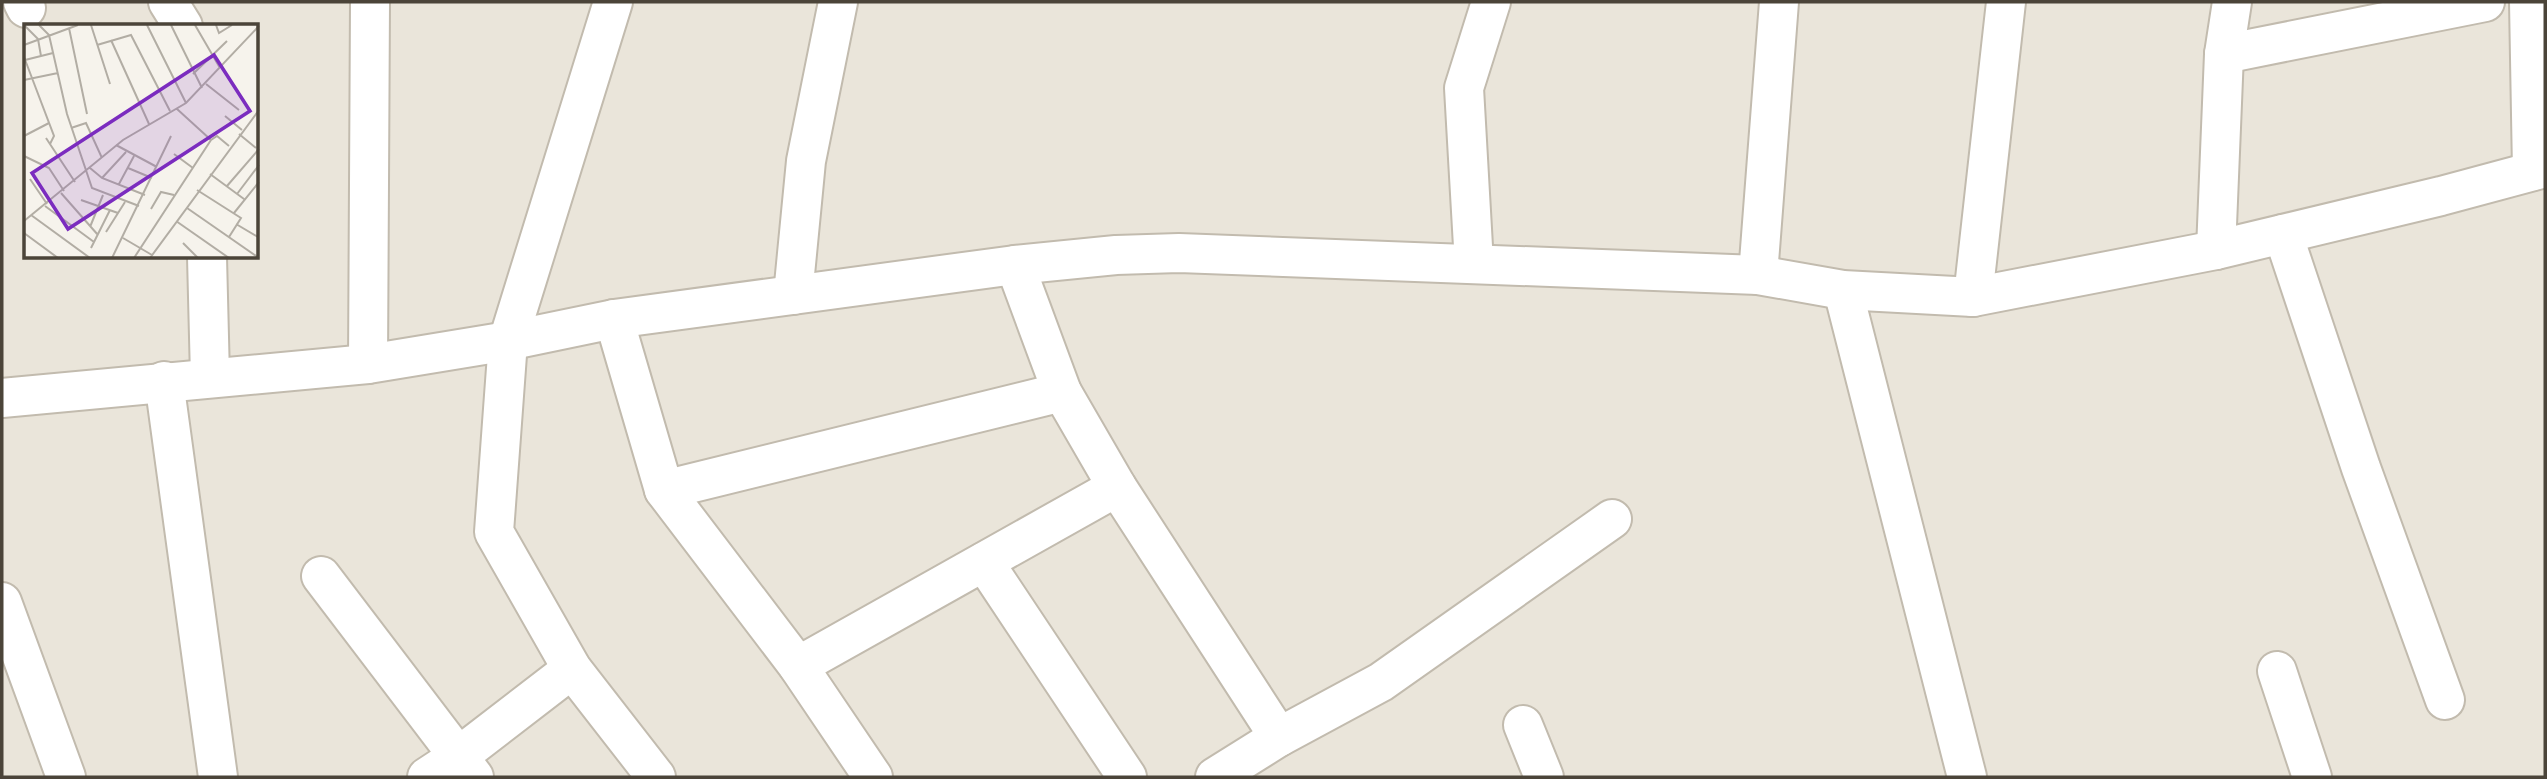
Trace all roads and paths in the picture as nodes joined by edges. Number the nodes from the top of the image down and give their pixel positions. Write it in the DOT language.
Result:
graph roads {
  1 [pos="168,2"];
  2 [pos="370,2"];
  3 [pos="613,2"];
  4 [pos="838,2"];
  5 [pos="1491,2"];
  6 [pos="1779,2"];
  7 [pos="2006,2"];
  8 [pos="2232,2"];
  9 [pos="2485,2"];
  10 [pos="2529,2"];
  11 [pos="182,24"];
  12 [pos="2224,54"];
  13 [pos="2539,170"];
  14 [pos="2283,234"];
  15 [pos="2216,250"];
  16 [pos="207,259"];
  17 [pos="1474,264"];
  18 [pos="1015,265"];
  19 [pos="1758,275"];
  20 [pos="1843,290"];
  21 [pos="793,295"];
  22 [pos="1973,297"];
  23 [pos="614,319"];
  24 [pos="508,341"];
  25 [pos="368,364"];
  26 [pos="210,377"];
  27 [pos="164,381"];
  28 [pos="1062,392"];
  29 [pos="2,398"];
  30 [pos="1117,487"];
  31 [pos="664,490"];
  32 [pos="1612,519"];
  33 [pos="984,562"];
  34 [pos="321,576"];
  35 [pos="2,602"];
  36 [pos="797,666"];
  37 [pos="572,669"];
  38 [pos="2277,670"];
  39 [pos="2445,700"];
  40 [pos="1523,725"];
  41 [pos="1279,737"];
  42 [pos="467,767"];
  43 [pos="66,777"];
  44 [pos="218,777"];
  45 [pos="427,777"];
  46 [pos="656,777"];
  47 [pos="873,777"];
  48 [pos="1127,777"];
  49 [pos="1215,777"];
  50 [pos="1544,777"];
  51 [pos="1967,777"];
  52 [pos="2312,777"];
  1 -- 11 [label="street"];
  2 -- 25 [label="street"];
  3 -- 24 [label="street"];
  4 -- 21 [label="street"];
  5 -- 17 [label="street"];
  6 -- 19 [label="street"];
  7 -- 22 [label="street"];
  8 -- 12 [label="street"];
  9 -- 12 [label="street"];
  10 -- 13 [label="street"];
  12 -- 15 [label="street"];
  13 -- 14 [label="street"];
  14 -- 15 [label="street"];
  14 -- 39 [label="street"];
  15 -- 22 [label="street"];
  16 -- 26 [label="street"];
  17 -- 18 [label="street"];
  17 -- 19 [label="street"];
  18 -- 21 [label="street"];
  18 -- 28 [label="street"];
  19 -- 20 [label="street"];
  20 -- 22 [label="street"];
  20 -- 51 [label="street"];
  21 -- 23 [label="street"];
  23 -- 24 [label="street"];
  23 -- 31 [label="street"];
  24 -- 25 [label="street"];
  24 -- 37 [label="street"];
  25 -- 26 [label="street"];
  26 -- 27 [label="street"];
  27 -- 29 [label="street"];
  27 -- 44 [label="street"];
  28 -- 30 [label="street"];
  28 -- 31 [label="street"];
  30 -- 33 [label="street"];
  30 -- 41 [label="street"];
  31 -- 36 [label="street"];
  32 -- 41 [label="street"];
  33 -- 36 [label="street"];
  33 -- 48 [label="street"];
  34 -- 42 [label="street"];
  35 -- 43 [label="street"];
  36 -- 47 [label="street"];
  37 -- 42 [label="street"];
  37 -- 46 [label="street"];
  38 -- 52 [label="street"];
  40 -- 50 [label="street"];
  41 -- 49 [label="street"];
  42 -- 45 [label="street"];
}
